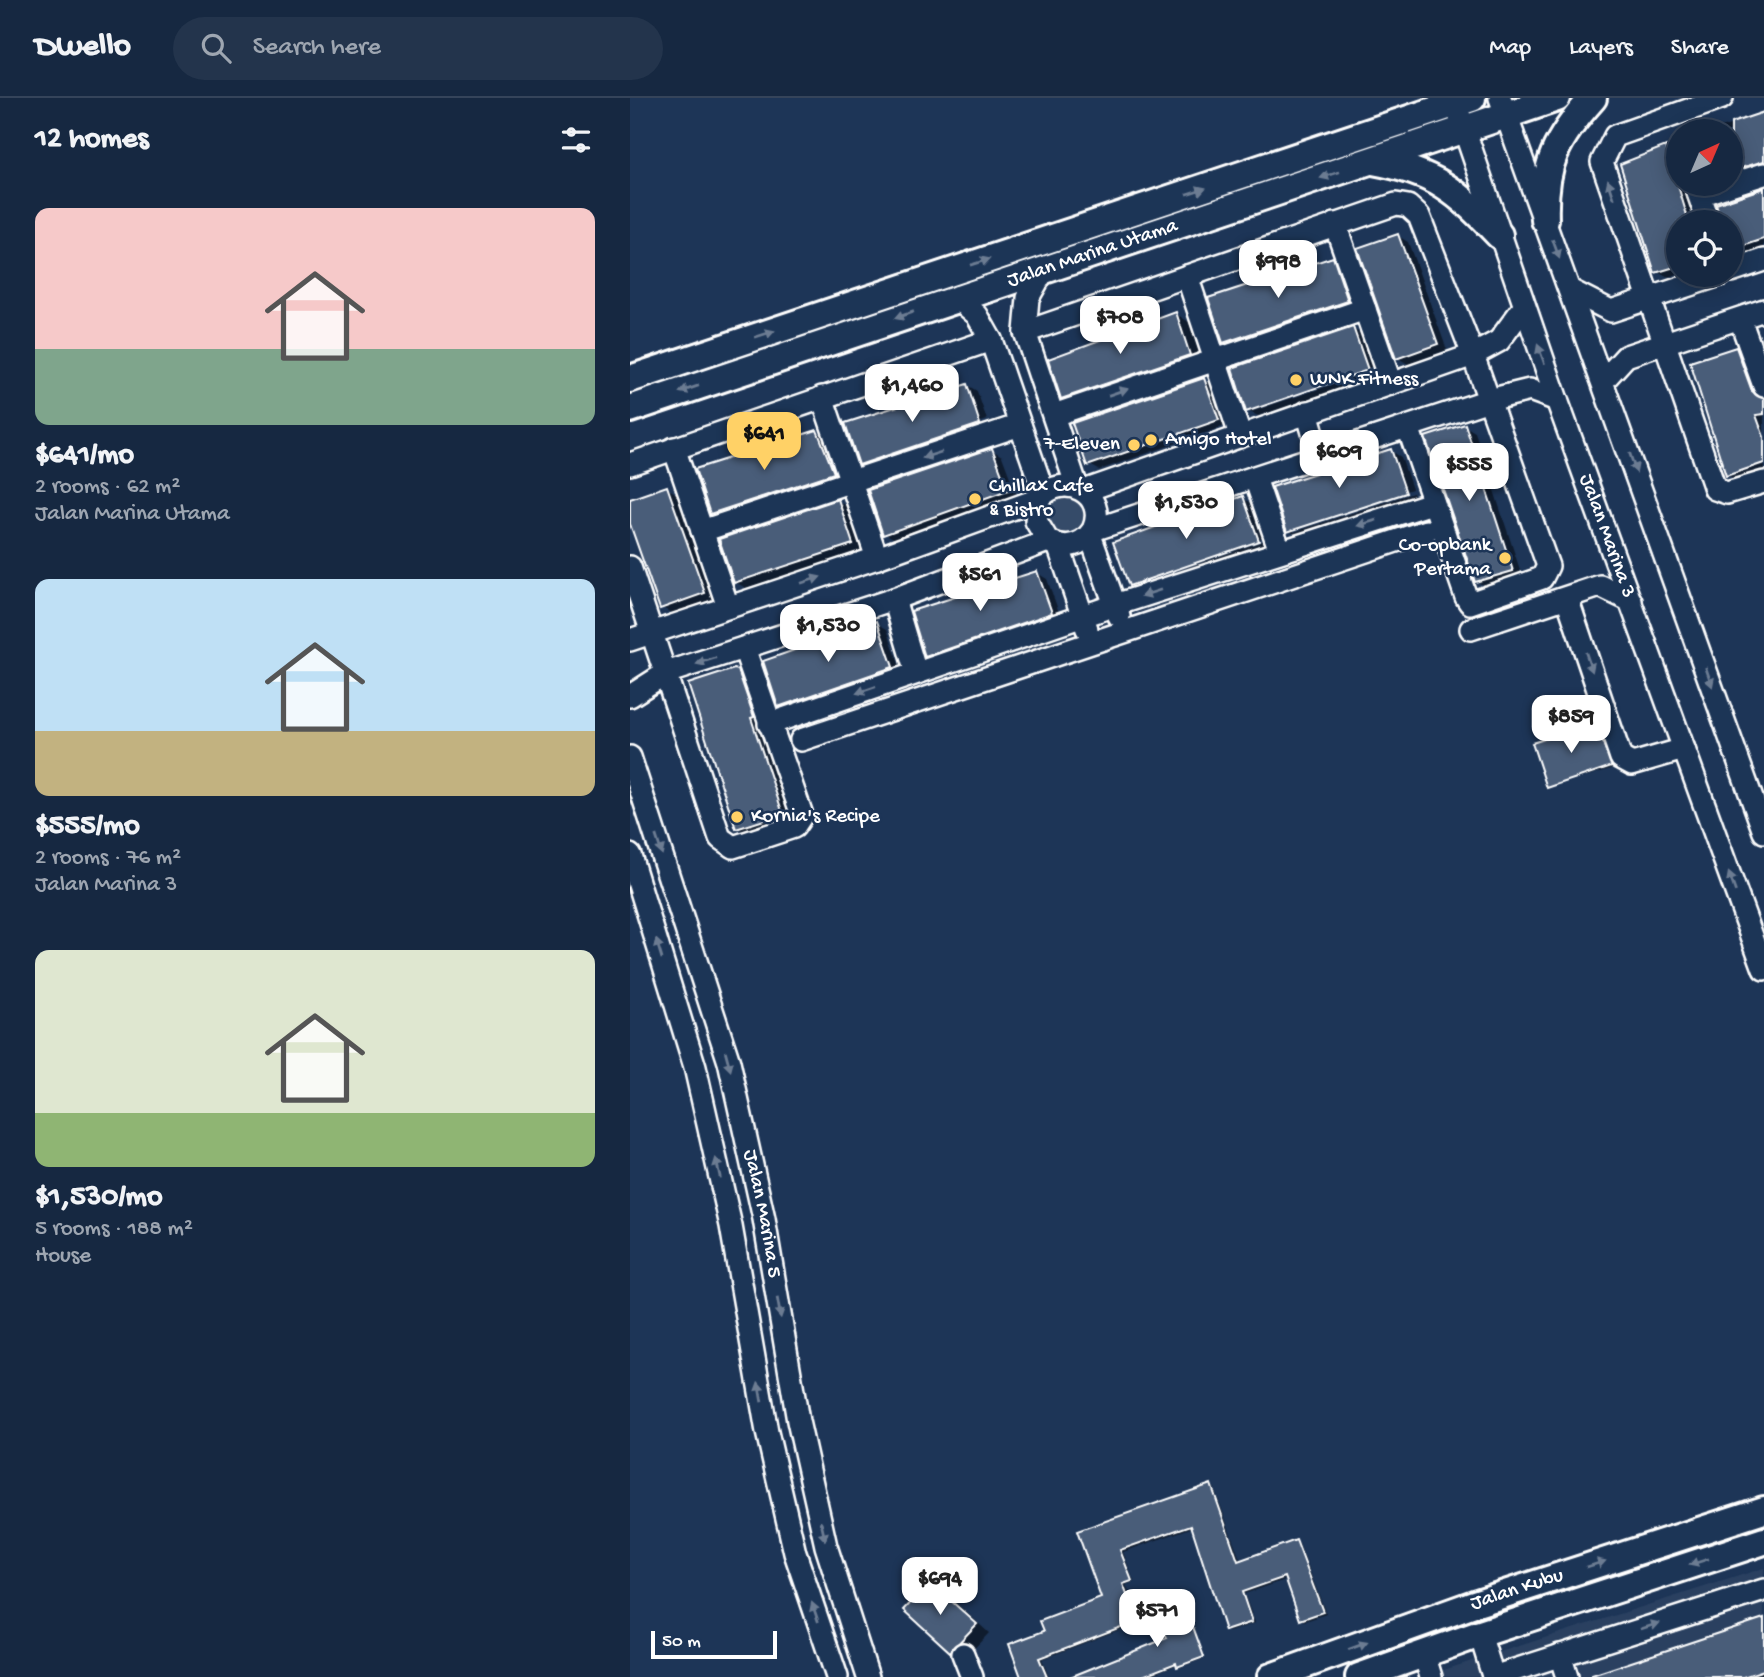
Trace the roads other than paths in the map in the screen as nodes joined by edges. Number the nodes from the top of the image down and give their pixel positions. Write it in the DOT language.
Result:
graph roads {
  1 [pos="1557,98"];
  2 [pos="1593,98"];
  3 [pos="1721,98"];
  4 [pos="1463,101"];
  5 [pos="1504,107"];
  6 [pos="1684,119"];
  7 [pos="1666,126"];
  8 [pos="1464,130"];
  9 [pos="1373,161"];
  10 [pos="1764,173"];
  11 [pos="1743,178"];
  12 [pos="1545,220"];
  13 [pos="1335,224"];
  14 [pos="1499,235"];
  15 [pos="1764,260"];
  16 [pos="1743,267"];
  17 [pos="1044,270"];
  18 [pos="1187,276"];
  19 [pos="1685,287"];
  20 [pos="1572,291"];
  21 [pos="956,297"];
  22 [pos="1648,300"];
  23 [pos="1524,307"];
  24 [pos="1365,309"];
  25 [pos="1764,310"];
  26 [pos="1740,319"];
  27 [pos="1025,332"];
  28 [pos="991,340"];
  29 [pos="1662,343"];
  30 [pos="1473,355"];
  31 [pos="1214,358"];
  32 [pos="630,379"];
  33 [pos="1604,380"];
  34 [pos="1391,384"];
  35 [pos="1764,386"];
  36 [pos="822,397"];
  37 [pos="1489,400"];
  38 [pos="1557,400"];
  39 [pos="630,410"];
  40 [pos="1307,412"];
  41 [pos="1054,415"];
  42 [pos="1020,425"];
  43 [pos="1408,427"];
  44 [pos="1240,435"];
  45 [pos="674,448"];
  46 [pos="1320,457"];
  47 [pos="630,464"];
  48 [pos="1255,478"];
  49 [pos="851,481"];
  50 [pos="1764,482"];
  51 [pos="1081,489"];
  52 [pos="1041,497"];
  53 [pos="1432,503"];
  54 [pos="702,531"];
  55 [pos="1426,531"];
  56 [pos="1092,533"];
  57 [pos="1053,543"];
  58 [pos="1280,551"];
  59 [pos="1615,557"];
  60 [pos="877,558"];
  61 [pos="630,567"];
  62 [pos="1600,586"];
  63 [pos="1567,598"];
  64 [pos="894,599"];
  65 [pos="1631,601"];
  66 [pos="1115,605"];
  67 [pos="728,607"];
  68 [pos="1082,617"];
  69 [pos="1471,629"];
  70 [pos="1124,630"];
  71 [pos="653,635"];
  72 [pos="630,640"];
  73 [pos="1091,641"];
  74 [pos="744,649"];
  75 [pos="666,673"];
  76 [pos="916,673"];
  77 [pos="630,696"];
  78 [pos="769,724"];
  79 [pos="801,740"];
  80 [pos="1684,749"];
  81 [pos="630,757"];
  82 [pos="1764,832"];
  83 [pos="630,855"];
  84 [pos="1764,969"];
  85 [pos="1764,1510"];
  86 [pos="1764,1541"];
  87 [pos="1764,1590"];
  88 [pos="1480,1634"];
  89 [pos="963,1654"];
  90 [pos="1560,1655"];
  91 [pos="1428,1665"];
  92 [pos="837,1677"];
  93 [pos="868,1677"];
  94 [pos="971,1677"];
  95 [pos="1271,1677"];
  96 [pos="1359,1677"];
  97 [pos="1493,1677"];
  98 [pos="1567,1677"];
  1 -- 5 [label="main road, Jalan Marina Utama"];
  2 -- 12 [label="main road"];
  3 -- 6 [label="street"];
  4 -- 8 [label="street, Jalan Marina 3"];
  32 -- 4 [label="main road, Jalan Marina Utama, one-way"];
  5 -- 8 [label="main road, Jalan Marina Utama"];
  5 -- 12 [label="street"];
  22 -- 7 [label="street, one-way"];
  8 -- 9 [label="main road, Jalan Marina Utama"];
  8 -- 14 [label="street, Jalan Marina 3"];
  9 -- 14 [label="main road"];
  9 -- 17 [label="main road, Jalan Marina Utama, one-way"];
  10 -- 11 [label="street"];
  12 -- 20 [label="street, one-way"];
  13 -- 18 [label="street"];
  13 -- 24 [label="street"];
  13 -- 30 [label="street"];
  14 -- 23 [label="street, Jalan Marina 3"];
  15 -- 16 [label="street"];
  17 -- 21 [label="main road, Jalan Marina Utama"];
  17 -- 27 [label="street"];
  18 -- 27 [label="street"];
  18 -- 31 [label="street"];
  19 -- 22 [label="street"];
  20 -- 22 [label="street"];
  20 -- 33 [label="street"];
  21 -- 28 [label="street"];
  21 -- 39 [label="main road, Jalan Marina Utama, one-way"];
  22 -- 29 [label="street"];
  23 -- 30 [label="street"];
  38 -- 23 [label="street, Jalan Marina 3, one-way"];
  24 -- 31 [label="street"];
  24 -- 34 [label="street"];
  25 -- 26 [label="street"];
  26 -- 29 [label="street"];
  26 -- 35 [label="street"];
  27 -- 41 [label="street"];
  28 -- 36 [label="street"];
  28 -- 42 [label="street"];
  29 -- 33 [label="street"];
  29 -- 50 [label="street"];
  30 -- 34 [label="street"];
  30 -- 37 [label="street"];
  41 -- 31 [label="street, one-way"];
  31 -- 44 [label="street"];
  33 -- 82 [label="street, one-way"];
  34 -- 40 [label="street"];
  36 -- 45 [label="street"];
  36 -- 49 [label="street"];
  37 -- 38 [label="street"];
  37 -- 43 [label="street"];
  37 -- 53 [label="street"];
  38 -- 59 [label="street, Jalan Marina 3"];
  40 -- 44 [label="street"];
  40 -- 46 [label="street"];
  41 -- 51 [label="street"];
  42 -- 49 [label="street, one-way"];
  42 -- 52 [label="street"];
  43 -- 46 [label="street"];
  43 -- 53 [label="street"];
  44 -- 51 [label="street"];
  45 -- 47 [label="street"];
  45 -- 54 [label="street"];
  46 -- 48 [label="street"];
  48 -- 56 [label="street"];
  48 -- 58 [label="street"];
  49 -- 54 [label="street"];
  49 -- 60 [label="street"];
  51 -- 52 [label="street"];
  51 -- 56 [label="street"];
  52 -- 57 [label="street"];
  52 -- 60 [label="street"];
  53 -- 58 [label="street, one-way"];
  54 -- 67 [label="street"];
  55 -- 70 [label="street"];
  56 -- 57 [label="street"];
  56 -- 66 [label="street"];
  57 -- 64 [label="street"];
  57 -- 68 [label="street"];
  58 -- 66 [label="street, one-way"];
  59 -- 62 [label="street"];
  59 -- 65 [label="street, Jalan Marina 3"];
  67 -- 60 [label="street, one-way"];
  61 -- 71 [label="street"];
  62 -- 63 [label="street"];
  62 -- 65 [label="street"];
  63 -- 69 [label="street"];
  63 -- 80 [label="street, one-way"];
  64 -- 74 [label="street"];
  64 -- 76 [label="street"];
  65 -- 80 [label="street, Jalan Marina 3"];
  66 -- 68 [label="street"];
  66 -- 70 [label="street"];
  67 -- 71 [label="street"];
  68 -- 73 [label="street"];
  68 -- 76 [label="street"];
  70 -- 73 [label="street"];
  71 -- 72 [label="street"];
  71 -- 75 [label="street"];
  73 -- 79 [label="street"];
  74 -- 75 [label="street, one-way"];
  74 -- 78 [label="street"];
  75 -- 77 [label="street"];
  75 -- 78 [label="street"];
  76 -- 78 [label="street, one-way"];
  84 -- 80 [label="street, Jalan Marina 3, one-way"];
  81 -- 93 [label="street, Jalan Marina 5, one-way"];
  92 -- 83 [label="street, Jalan Marina 5, one-way"];
  95 -- 85 [label="main road, Jalan Kubu, one-way"];
  86 -- 88 [label="main road, Jalan Kubu, one-way"];
  90 -- 87 [label="street, one-way"];
  88 -- 91 [label="main road, Jalan Kubu"];
  88 -- 97 [label="street"];
  89 -- 94 [label="street"];
  90 -- 97 [label="street"];
  90 -- 98 [label="street"];
  91 -- 96 [label="main road, Jalan Kubu"];
}
